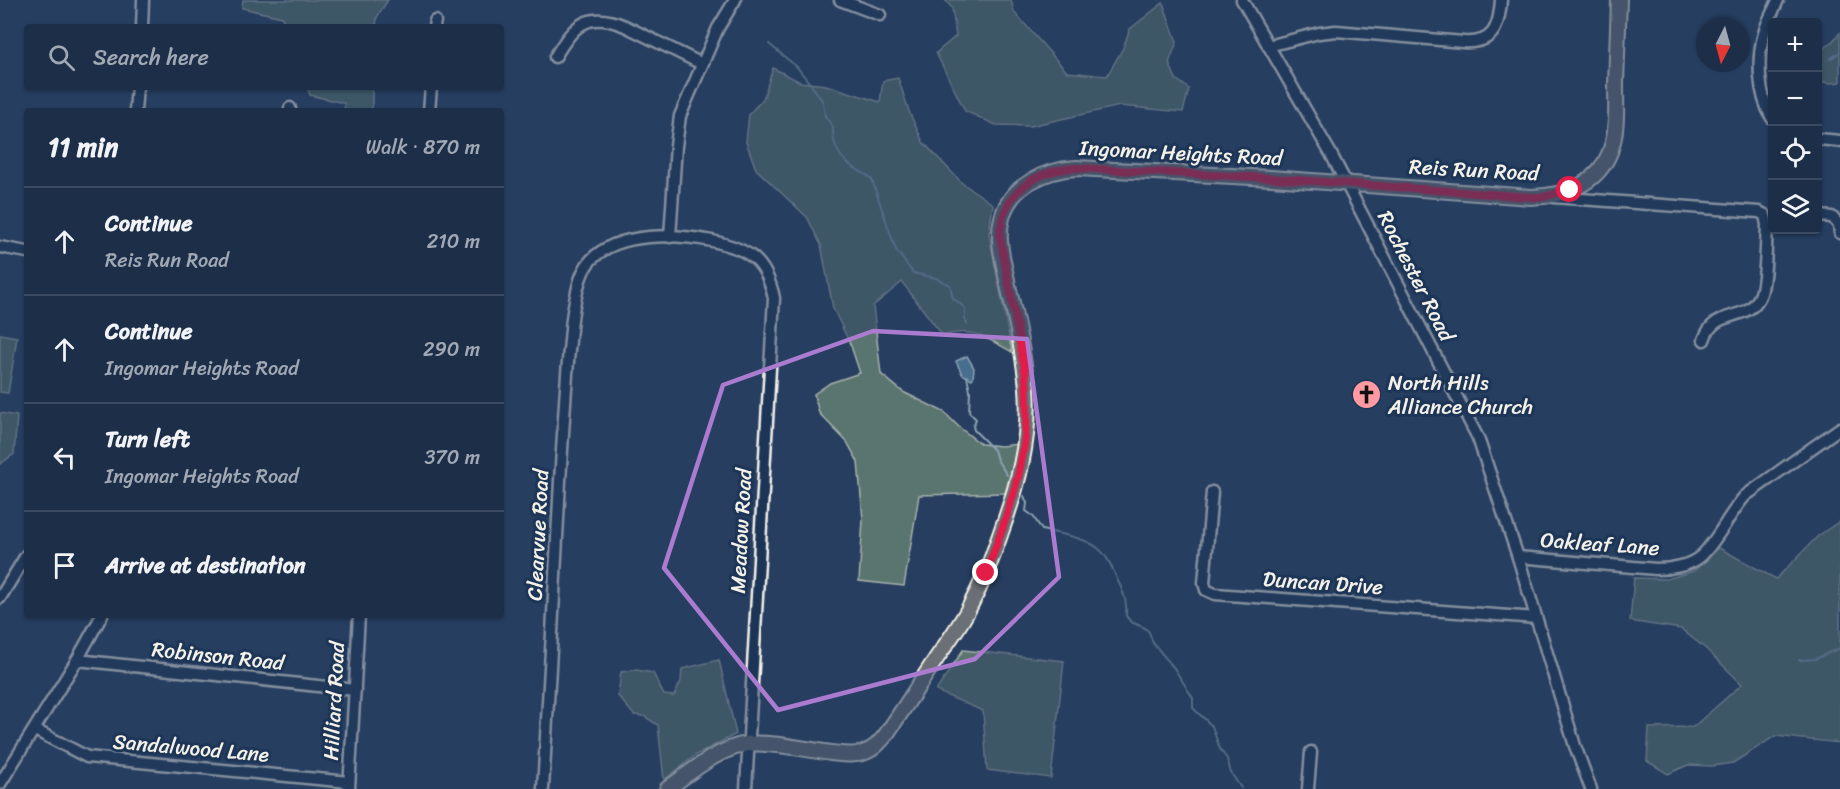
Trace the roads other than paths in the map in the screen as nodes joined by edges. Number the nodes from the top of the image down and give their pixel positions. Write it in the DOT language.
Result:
graph roads {
  1 [pos="143,0"];
  2 [pos="735,0"];
  3 [pos="840,0"];
  4 [pos="1242,0"];
  5 [pos="1501,0"];
  6 [pos="1619,0"];
  7 [pos="1778,0"];
  8 [pos="880,15"];
  9 [pos="142,24"];
  10 [pos="1268,46"];
  11 [pos="555,57"];
  12 [pos="702,64"];
  13 [pos="137,90"];
  14 [pos="431,90"];
  15 [pos="135,108"];
  16 [pos="429,108"];
  17 [pos="1768,108"];
  18 [pos="1822,139"];
  19 [pos="1840,141"];
  20 [pos="1346,183"];
  21 [pos="1578,188"];
  22 [pos="1543,197"];
  23 [pos="1614,203"];
  24 [pos="1759,212"];
  25 [pos="1768,213"];
  26 [pos="1822,216"];
  27 [pos="1840,232"];
  28 [pos="670,237"];
  29 [pos="0,247"];
  30 [pos="24,251"];
  31 [pos="768,276"];
  32 [pos="1704,340"];
  33 [pos="1840,428"];
  34 [pos="1212,492"];
  35 [pos="1518,557"];
  36 [pos="24,559"];
  37 [pos="0,598"];
  38 [pos="100,618"];
  39 [pos="359,618"];
  40 [pos="1536,618"];
  41 [pos="77,660"];
  42 [pos="355,690"];
  43 [pos="35,730"];
  44 [pos="748,744"];
  45 [pos="1311,752"];
  46 [pos="0,784"];
  47 [pos="349,786"];
  48 [pos="543,789"];
  49 [pos="666,789"];
  50 [pos="746,789"];
  51 [pos="1308,789"];
  52 [pos="1591,789"];
  1 -- 9 [label="street"];
  2 -- 12 [label="street"];
  3 -- 8 [label="street"];
  4 -- 10 [label="street, Rochester Road"];
  5 -- 10 [label="street"];
  6 -- 21 [label="main road, Reis Run Road"];
  7 -- 17 [label="street"];
  10 -- 20 [label="street, Rochester Road"];
  11 -- 12 [label="street"];
  12 -- 28 [label="street"];
  13 -- 15 [label="street"];
  14 -- 16 [label="street"];
  18 -- 19 [label="street"];
  20 -- 22 [label="main road, Reis Run Road"];
  20 -- 35 [label="street, Rochester Road"];
  20 -- 44 [label="main road, Ingomar Heights Road"];
  21 -- 22 [label="main road, Reis Run Road"];
  21 -- 23 [label="street"];
  22 -- 23 [label="street"];
  23 -- 24 [label="street"];
  24 -- 25 [label="street"];
  24 -- 32 [label="street"];
  26 -- 27 [label="street"];
  28 -- 31 [label="street, Clearvue Road"];
  28 -- 48 [label="street, Clearvue Road"];
  29 -- 30 [label="street"];
  31 -- 44 [label="street, Meadow Road"];
  33 -- 35 [label="street, Oakleaf Lane"];
  34 -- 40 [label="street, Duncan Drive"];
  35 -- 40 [label="street, Rochester Road"];
  36 -- 37 [label="street"];
  38 -- 41 [label="street"];
  39 -- 42 [label="street, Hilliard Road"];
  40 -- 52 [label="street, Rochester Road"];
  41 -- 42 [label="street, Robinson Road"];
  41 -- 43 [label="street"];
  42 -- 47 [label="street, Hilliard Road"];
  43 -- 46 [label="street"];
  43 -- 47 [label="street, Sandalwood Lane"];
  44 -- 49 [label="main road, Ingomar Heights Road"];
  44 -- 50 [label="street, Meadow Road"];
  45 -- 51 [label="street"];
}
